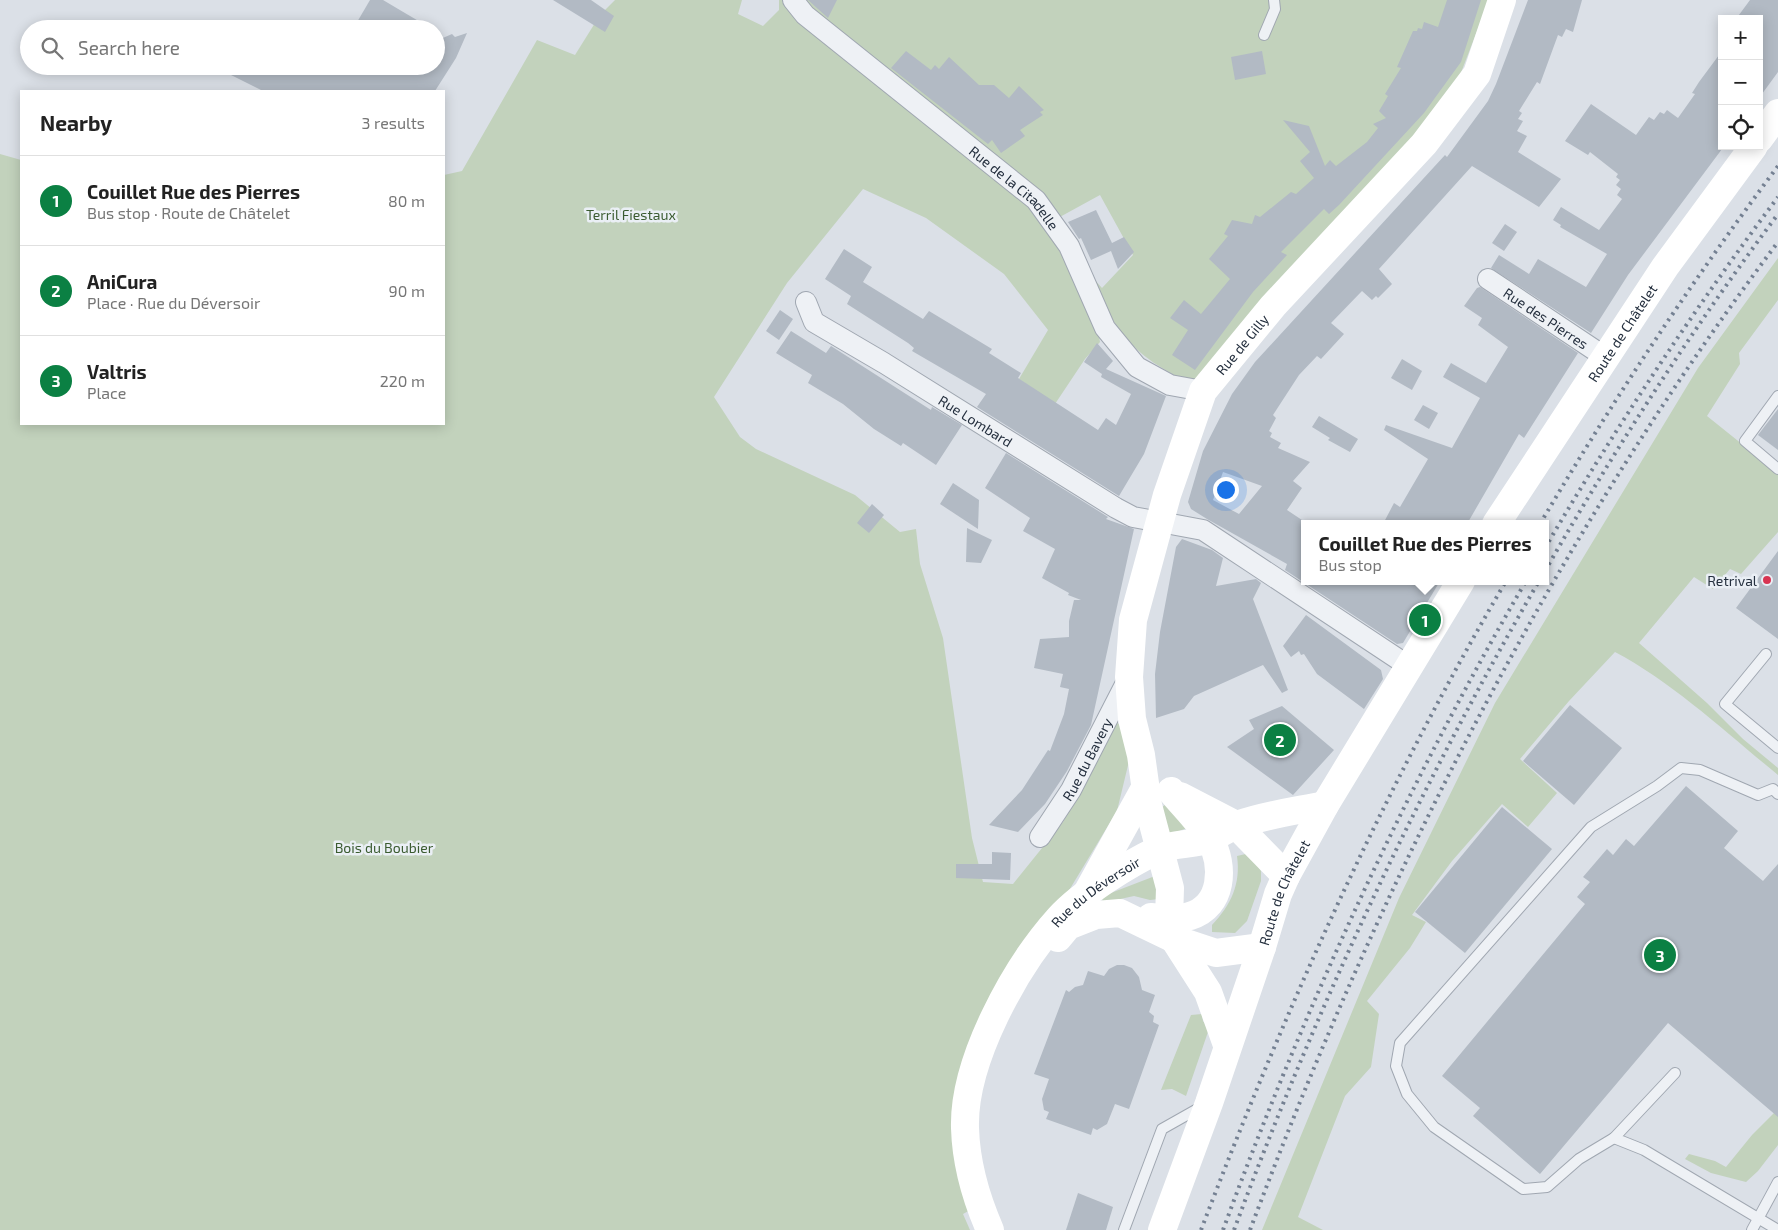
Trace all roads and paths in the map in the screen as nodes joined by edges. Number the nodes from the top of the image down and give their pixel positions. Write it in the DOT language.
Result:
graph roads {
  1 [pos="793,0"];
  2 [pos="1274,0"];
  3 [pos="1502,0"];
  4 [pos="1264,35"];
  5 [pos="1778,113"];
  6 [pos="1763,134"];
  7 [pos="1751,150"];
  8 [pos="1488,279"];
  9 [pos="806,302"];
  10 [pos="1605,357"];
  11 [pos="1203,391"];
  12 [pos="1778,396"];
  13 [pos="1778,468"];
  14 [pos="1499,520"];
  15 [pos="1160,521"];
  16 [pos="1459,585"];
  17 [pos="1766,654"];
  18 [pos="1410,667"];
  19 [pos="1129,677"];
  20 [pos="1778,748"];
  21 [pos="1158,790"];
  22 [pos="1778,794"];
  23 [pos="1325,805"];
  24 [pos="1236,825"];
  25 [pos="1040,837"];
  26 [pos="1210,839"];
  27 [pos="1160,849"];
  28 [pos="1286,876"];
  29 [pos="1087,892"];
  30 [pos="1172,929"];
  31 [pos="1262,947"];
  32 [pos="996,1012"];
  33 [pos="1227,1045"];
  34 [pos="1675,1073"];
  35 [pos="1208,1103"];
  36 [pos="1614,1138"];
  37 [pos="1778,1182"];
  38 [pos="1758,1218"];
  39 [pos="990,1230"];
  40 [pos="1124,1230"];
  41 [pos="1162,1230"];
  42 [pos="1752,1230"];
  43 [pos="1778,1230"];
  1 -- 11 [label="street, Rue de la Citadelle"];
  2 -- 4 [label="lane"];
  3 -- 11 [label="main road, Rue de Gilly"];
  5 -- 6 [label="main road"];
  7 -- 10 [label="main road, Route de Châtelet"];
  8 -- 10 [label="street, Rue des Pierres"];
  9 -- 15 [label="street, Rue Lombard"];
  10 -- 14 [label="main road, Route de Châtelet"];
  11 -- 15 [label="main road, Rue de Gilly"];
  12 -- 13 [label="lane"];
  15 -- 18 [label="street"];
  15 -- 19 [label="main road, Rue de Gilly"];
  16 -- 18 [label="main road, Route de Châtelet"];
  17 -- 20 [label="lane"];
  18 -- 23 [label="main road, Route de Châtelet"];
  19 -- 21 [label="main road, Rue de Gilly"];
  19 -- 25 [label="street, Rue du Bavery"];
  21 -- 24 [label="main road"];
  21 -- 26 [label="main road"];
  21 -- 27 [label="main road, Rue de Gilly"];
  21 -- 29 [label="main road"];
  22 -- 36 [label="lane"];
  23 -- 24 [label="main road, Rue du Déversoir"];
  23 -- 28 [label="main road, Route de Châtelet"];
  24 -- 26 [label="main road, Rue du Déversoir"];
  24 -- 28 [label="main road"];
  26 -- 27 [label="main road, Rue du Déversoir"];
  26 -- 30 [label="main road"];
  27 -- 29 [label="main road, Rue du Déversoir"];
  27 -- 30 [label="main road, Rue de Gilly"];
  28 -- 31 [label="main road, Route de Châtelet"];
  29 -- 32 [label="main road, Rue du Déversoir"];
  30 -- 31 [label="main road, Rue du Déversoir"];
  30 -- 32 [label="main road, Rue du Déversoir"];
  30 -- 33 [label="main road"];
  31 -- 33 [label="main road, Route de Châtelet"];
  32 -- 39 [label="main road, Rue du Déversoir"];
  33 -- 35 [label="main road, Route de Châtelet"];
  34 -- 36 [label="lane"];
  35 -- 40 [label="lane"];
  35 -- 41 [label="main road, Route de Châtelet"];
  36 -- 38 [label="lane"];
  37 -- 38 [label="lane"];
  38 -- 42 [label="lane"];
  38 -- 43 [label="lane"];
}
